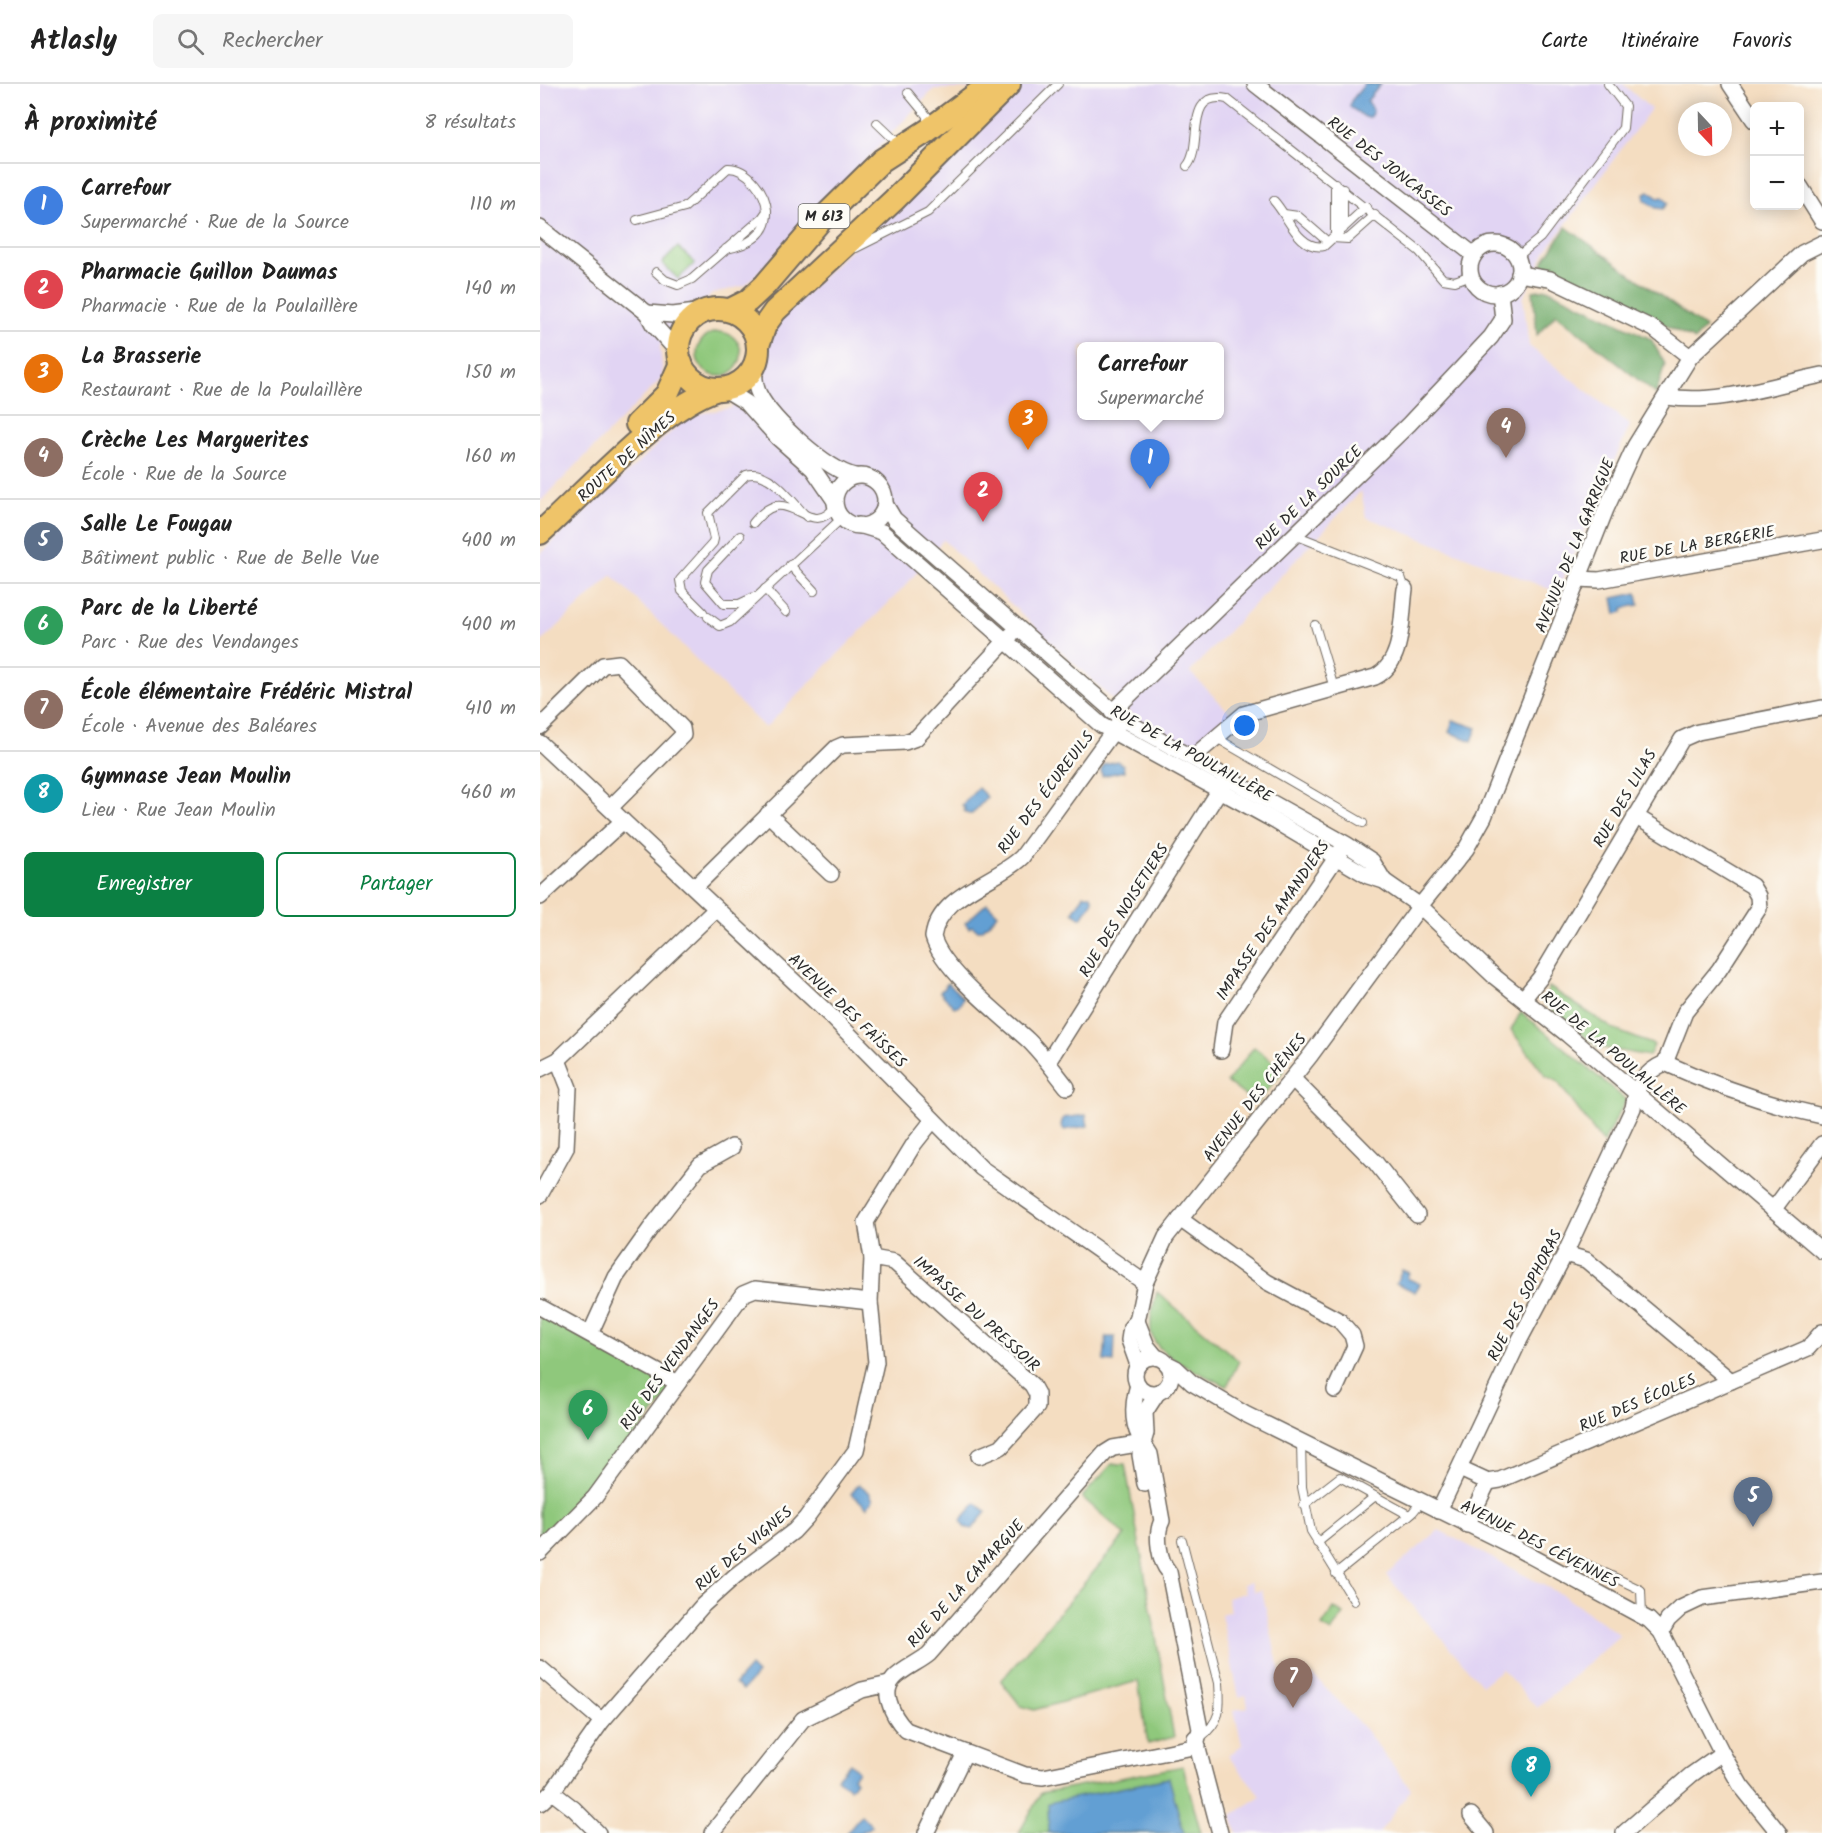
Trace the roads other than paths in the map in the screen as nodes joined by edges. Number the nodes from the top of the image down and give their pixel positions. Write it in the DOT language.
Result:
graph roads {
  1 [pos="990,84"];
  2 [pos="1009,84"];
  3 [pos="1058,84"];
  4 [pos="1256,84"];
  5 [pos="1608,84"];
  6 [pos="1730,84"];
  7 [pos="908,93"];
  8 [pos="1750,113"];
  9 [pos="877,123"];
  10 [pos="927,131"];
  11 [pos="902,147"];
  12 [pos="1187,165"];
  13 [pos="1335,183"];
  14 [pos="1343,189"];
  15 [pos="1804,192"];
  16 [pos="894,200"];
  17 [pos="1274,201"];
  18 [pos="1366,207"];
  19 [pos="767,211"];
  20 [pos="1284,214"];
  21 [pos="1375,215"];
  22 [pos="637,220"];
  23 [pos="1822,221"];
  24 [pos="540,228"];
  25 [pos="1342,229"];
  26 [pos="1332,239"];
  27 [pos="1822,243"];
  28 [pos="725,250"];
  29 [pos="1474,255"];
  30 [pos="1517,257"];
  31 [pos="825,263"];
  32 [pos="656,272"];
  33 [pos="1519,274"];
  34 [pos="1471,275"];
  35 [pos="1500,293"];
  36 [pos="730,310"];
  37 [pos="704,311"];
  38 [pos="647,314"];
  39 [pos="756,356"];
  40 [pos="1690,357"];
  41 [pos="679,358"];
  42 [pos="1822,375"];
  43 [pos="721,388"];
  44 [pos="1668,397"];
  45 [pos="855,476"];
  46 [pos="885,504"];
  47 [pos="838,508"];
  48 [pos="807,517"];
  49 [pos="540,518"];
  50 [pos="753,523"];
  51 [pos="859,525"];
  52 [pos="540,533"];
  53 [pos="1295,535"];
  54 [pos="740,536"];
  55 [pos="1822,540"];
  56 [pos="790,565"];
  57 [pos="1578,579"];
  58 [pos="1405,589"];
  59 [pos="763,591"];
  60 [pos="814,591"];
  61 [pos="786,612"];
  62 [pos="1315,625"];
  63 [pos="1016,628"];
  64 [pos="1005,641"];
  65 [pos="1334,688"];
  66 [pos="1822,708"];
  67 [pos="1117,716"];
  68 [pos="540,727"];
  69 [pos="1112,732"];
  70 [pos="1215,737"];
  71 [pos="540,743"];
  72 [pos="1191,758"];
  73 [pos="1224,784"];
  74 [pos="610,808"];
  75 [pos="768,814"];
  76 [pos="1635,816"];
  77 [pos="623,820"];
  78 [pos="1363,824"];
  79 [pos="1342,850"];
  80 [pos="831,874"];
  81 [pos="695,887"];
  82 [pos="540,897"];
  83 [pos="1420,906"];
  84 [pos="716,909"];
  85 [pos="1523,999"];
  86 [pos="1221,1050"];
  87 [pos="558,1060"];
  88 [pos="1048,1062"];
  89 [pos="1665,1063"];
  90 [pos="540,1069"];
  91 [pos="1293,1078"];
  92 [pos="1067,1087"];
  93 [pos="1635,1093"];
  94 [pos="1822,1116"];
  95 [pos="933,1120"];
  96 [pos="1822,1144"];
  97 [pos="732,1148"];
  98 [pos="540,1195"];
  99 [pos="1773,1210"];
  100 [pos="1417,1215"];
  101 [pos="1180,1220"];
  102 [pos="1822,1251"];
  103 [pos="1566,1254"];
  104 [pos="872,1258"];
  105 [pos="1145,1283"];
  106 [pos="870,1302"];
  107 [pos="540,1306"];
  108 [pos="1137,1321"];
  109 [pos="1822,1332"];
  110 [pos="590,1334"];
  111 [pos="1161,1360"];
  112 [pos="1138,1365"];
  113 [pos="1731,1382"];
  114 [pos="678,1383"];
  115 [pos="1192,1383"];
  116 [pos="1138,1385"];
  117 [pos="1162,1389"];
  118 [pos="1335,1390"];
  119 [pos="1300,1440"];
  120 [pos="1143,1443"];
  121 [pos="979,1456"];
  122 [pos="1460,1469"];
  123 [pos="1488,1482"];
  124 [pos="1374,1497"];
  125 [pos="1421,1502"];
  126 [pos="1304,1505"];
  127 [pos="1439,1511"];
  128 [pos="1409,1515"];
  129 [pos="1467,1525"];
  130 [pos="1182,1540"];
  131 [pos="1317,1543"];
  132 [pos="540,1553"];
  133 [pos="1336,1574"];
  134 [pos="1564,1574"];
  135 [pos="1822,1582"];
  136 [pos="1354,1601"];
  137 [pos="1642,1616"];
  138 [pos="1661,1632"];
  139 [pos="540,1668"];
  140 [pos="889,1684"];
  141 [pos="602,1722"];
  142 [pos="1197,1743"];
  143 [pos="965,1753"];
  144 [pos="1722,1753"];
  145 [pos="552,1792"];
  146 [pos="540,1803"];
  147 [pos="1471,1815"];
  148 [pos="598,1833"];
  149 [pos="712,1833"];
  150 [pos="926,1833"];
  151 [pos="1220,1833"];
  152 [pos="1486,1833"];
  153 [pos="1624,1833"];
  154 [pos="1779,1833"];
  1 -- 10 [label="main road, M 613"];
  2 -- 16 [label="main road, M 613"];
  3 -- 31 [label="lane"];
  4 -- 29 [label="street, RUE DES JONCASSES"];
  5 -- 30 [label="lane"];
  6 -- 8 [label="street"];
  7 -- 10 [label="lane"];
  9 -- 11 [label="lane"];
  10 -- 11 [label="main road, M 613"];
  10 -- 16 [label="main road, M 613"];
  11 -- 36 [label="main road, M 613"];
  12 -- 13 [label="lane"];
  13 -- 14 [label="lane"];
  13 -- 26 [label="lane"];
  14 -- 18 [label="lane"];
  14 -- 25 [label="lane"];
  15 -- 23 [label="street"];
  16 -- 31 [label="main road, M 613"];
  17 -- 20 [label="lane"];
  18 -- 21 [label="lane"];
  18 -- 25 [label="lane"];
  19 -- 22 [label="lane"];
  19 -- 28 [label="lane"];
  19 -- 28 [label="lane"];
  20 -- 26 [label="lane"];
  20 -- 26 [label="lane"];
  21 -- 26 [label="lane"];
  21 -- 34 [label="lane"];
  24 -- 38 [label="street"];
  25 -- 26 [label="lane"];
  27 -- 40 [label="street, AVENUE DE LA GARRIGUE"];
  28 -- 32 [label="lane"];
  29 -- 30 [label="street"];
  29 -- 34 [label="street"];
  30 -- 33 [label="street"];
  31 -- 39 [label="main road, M 613"];
  33 -- 35 [label="street"];
  33 -- 40 [label="street"];
  34 -- 35 [label="street"];
  35 -- 53 [label="street, RUE DE LA SOURCE"];
  36 -- 37 [label="main road"];
  36 -- 39 [label="main road"];
  37 -- 38 [label="street"];
  37 -- 41 [label="main road"];
  38 -- 41 [label="street"];
  39 -- 43 [label="main road"];
  39 -- 45 [label="street, RUE DE LA POULAILLÈRE"];
  40 -- 44 [label="street, AVENUE DE LA GARRIGUE"];
  41 -- 43 [label="main road"];
  41 -- 49 [label="main road, ROUTE DE NÎMES"];
  42 -- 44 [label="street"];
  43 -- 47 [label="street"];
  43 -- 52 [label="main road, ROUTE DE NÎMES"];
  44 -- 57 [label="street, AVENUE DE LA GARRIGUE"];
  45 -- 46 [label="street, RUE DE LA POULAILLÈRE"];
  45 -- 47 [label="street"];
  46 -- 51 [label="street"];
  46 -- 63 [label="street, RUE DE LA POULAILLÈRE"];
  47 -- 48 [label="lane"];
  47 -- 51 [label="street, RUE DE LA POULAILLÈRE"];
  47 -- 56 [label="lane"];
  48 -- 50 [label="lane"];
  48 -- 59 [label="lane"];
  51 -- 64 [label="street, RUE DE LA POULAILLÈRE"];
  53 -- 58 [label="lane"];
  53 -- 67 [label="street, RUE DE LA SOURCE"];
  54 -- 59 [label="lane"];
  55 -- 57 [label="street, RUE DE LA BERGERIE"];
  56 -- 59 [label="lane"];
  56 -- 60 [label="lane"];
  57 -- 83 [label="street, AVENUE DE LA GARRIGUE"];
  58 -- 65 [label="street"];
  59 -- 61 [label="lane"];
  62 -- 65 [label="lane"];
  63 -- 64 [label="street"];
  63 -- 67 [label="street, RUE DE LA POULAILLÈRE"];
  64 -- 69 [label="street, RUE DE LA POULAILLÈRE"];
  64 -- 75 [label="street"];
  65 -- 70 [label="street"];
  66 -- 76 [label="street, RUE DES LILAS"];
  67 -- 69 [label="street, RUE DES ÉCUREUILS"];
  67 -- 72 [label="street, RUE DE LA POULAILLÈRE"];
  68 -- 74 [label="street"];
  69 -- 73 [label="street, RUE DE LA POULAILLÈRE"];
  69 -- 88 [label="street, RUE DES ÉCUREUILS"];
  70 -- 72 [label="street"];
  70 -- 78 [label="lane"];
  71 -- 74 [label="street, AVENUE DES FAÏSSES"];
  72 -- 73 [label="street, RUE DE LA POULAILLÈRE"];
  73 -- 79 [label="street, RUE DE LA POULAILLÈRE"];
  73 -- 88 [label="street, RUE DES NOISETIERS"];
  74 -- 77 [label="street, AVENUE DES FAÏSSES"];
  75 -- 80 [label="street"];
  75 -- 81 [label="street"];
  76 -- 85 [label="street, RUE DES LILAS"];
  76 -- 89 [label="street"];
  77 -- 81 [label="street, AVENUE DES FAÏSSES"];
  77 -- 82 [label="street"];
  79 -- 83 [label="street, RUE DE LA POULAILLÈRE"];
  79 -- 86 [label="street, IMPASSE DES AMANDIERS"];
  81 -- 84 [label="street, AVENUE DES FAÏSSES"];
  83 -- 85 [label="street, RUE DE LA POULAILLÈRE"];
  83 -- 91 [label="street, AVENUE DES CHÊNES"];
  84 -- 87 [label="street"];
  84 -- 95 [label="street, AVENUE DES FAÏSSES"];
  85 -- 93 [label="street, RUE DE LA POULAILLÈRE"];
  87 -- 90 [label="street"];
  87 -- 98 [label="street"];
  88 -- 92 [label="street, RUE DES ÉCUREUILS"];
  89 -- 93 [label="street, RUE DES SOPHORAS"];
  89 -- 94 [label="street"];
  91 -- 100 [label="street"];
  91 -- 101 [label="street, AVENUE DES CHÊNES"];
  93 -- 99 [label="street, RUE DE LA POULAILLÈRE"];
  93 -- 103 [label="street, RUE DES SOPHORAS"];
  95 -- 104 [label="street, RUE DES VIGNES"];
  95 -- 105 [label="street, AVENUE DES FAÏSSES"];
  96 -- 99 [label="street"];
  97 -- 110 [label="street"];
  99 -- 102 [label="street, RUE DE LA POULAILLÈRE"];
  101 -- 105 [label="street, AVENUE DES CHÊNES"];
  101 -- 118 [label="street"];
  103 -- 113 [label="street"];
  103 -- 122 [label="street, RUE DES SOPHORAS"];
  104 -- 106 [label="street, RUE DES VIGNES"];
  104 -- 121 [label="street, IMPASSE DU PRESSOIR"];
  105 -- 108 [label="street, AVENUE DES CHÊNES"];
  106 -- 114 [label="street, RUE DES VENDANGES"];
  106 -- 141 [label="street, RUE DES VIGNES"];
  107 -- 110 [label="street"];
  108 -- 111 [label="street"];
  108 -- 112 [label="street, AVENUE DES CHÊNES"];
  109 -- 113 [label="street, RUE DES ÉCOLES"];
  110 -- 114 [label="street"];
  111 -- 112 [label="street"];
  111 -- 115 [label="street, AVENUE DES CÉVENNES"];
  111 -- 117 [label="street"];
  112 -- 116 [label="street"];
  113 -- 123 [label="street, RUE DES ÉCOLES"];
  114 -- 132 [label="street, RUE DES VENDANGES"];
  115 -- 117 [label="street"];
  115 -- 119 [label="street, AVENUE DES CÉVENNES"];
  116 -- 117 [label="street"];
  116 -- 120 [label="street"];
  117 -- 120 [label="street"];
  119 -- 125 [label="street, AVENUE DES CÉVENNES"];
  119 -- 126 [label="lane"];
  120 -- 140 [label="street, RUE DE LA CAMARGUE"];
  120 -- 142 [label="street"];
  122 -- 123 [label="street"];
  122 -- 127 [label="street, RUE DES SOPHORAS"];
  123 -- 129 [label="street"];
  124 -- 126 [label="lane"];
  124 -- 128 [label="lane"];
  124 -- 131 [label="lane"];
  125 -- 127 [label="street, AVENUE DES CÉVENNES"];
  125 -- 128 [label="lane"];
  126 -- 131 [label="lane"];
  127 -- 129 [label="street, AVENUE DES CÉVENNES"];
  128 -- 133 [label="lane"];
  129 -- 134 [label="street, AVENUE DES CÉVENNES"];
  130 -- 142 [label="lane"];
  131 -- 133 [label="lane"];
  133 -- 136 [label="lane"];
  134 -- 137 [label="street, AVENUE DES CÉVENNES"];
  134 -- 137 [label="lane"];
  135 -- 138 [label="street"];
  137 -- 138 [label="street, AVENUE DES CÉVENNES"];
  138 -- 144 [label="street, AVENUE DES CÉVENNES"];
  139 -- 141 [label="street"];
  140 -- 143 [label="street"];
  140 -- 149 [label="street"];
  141 -- 145 [label="street, RUE DES VIGNES"];
  142 -- 143 [label="street"];
  142 -- 151 [label="street"];
  143 -- 150 [label="street"];
  144 -- 153 [label="street"];
  144 -- 154 [label="street, AVENUE DES CÉVENNES"];
  145 -- 146 [label="street, RUE DES VIGNES"];
  145 -- 148 [label="street"];
  147 -- 152 [label="street"];
}
